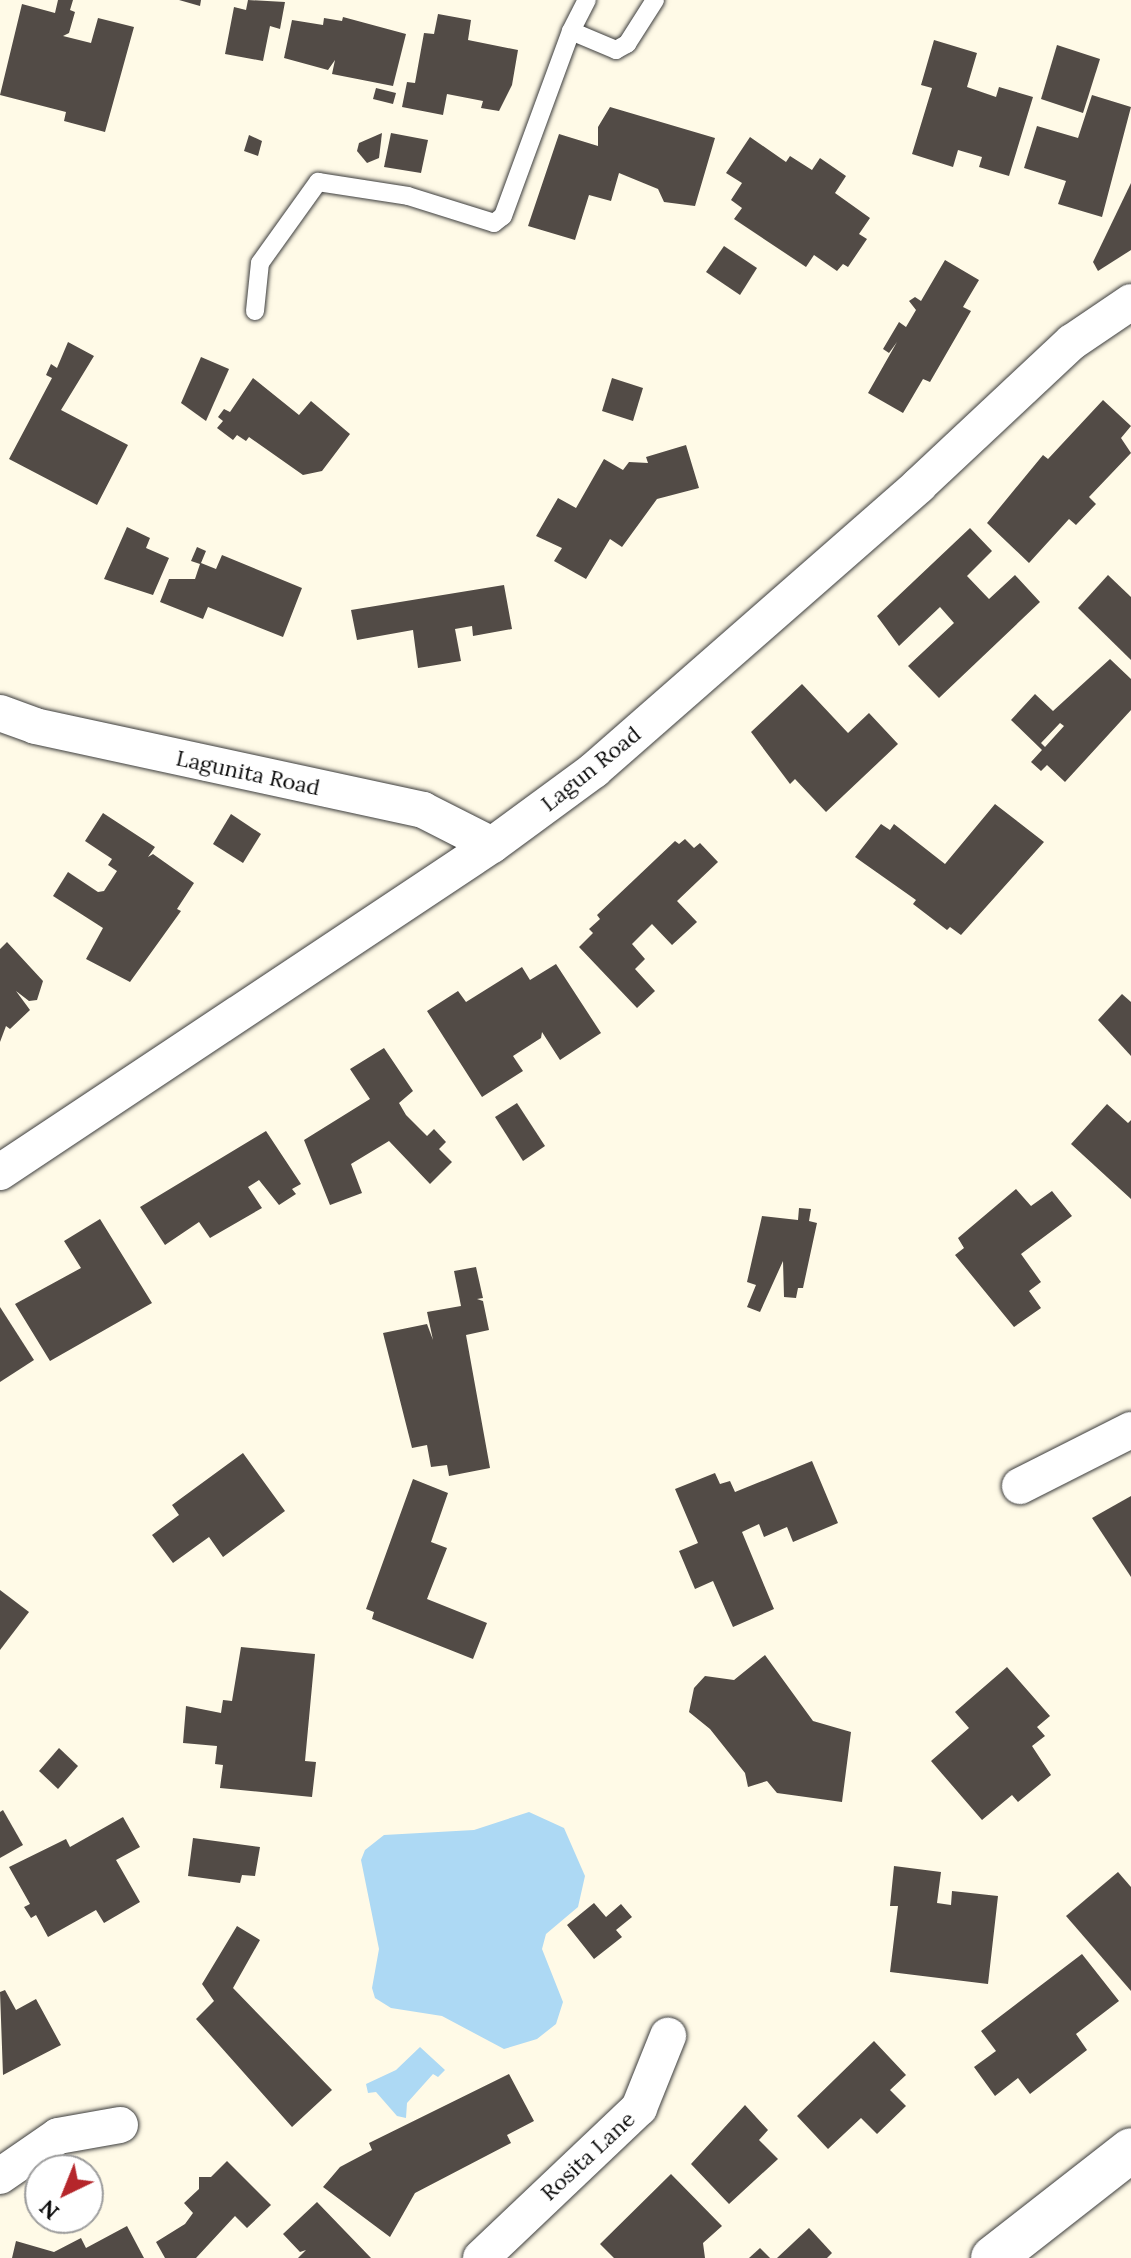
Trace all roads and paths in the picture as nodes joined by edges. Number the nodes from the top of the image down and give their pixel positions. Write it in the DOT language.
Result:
graph roads {
  1 [pos="587,0"];
  2 [pos="655,0"];
  3 [pos="571,31"];
  4 [pos="1131,302"];
  5 [pos="255,311"];
  6 [pos="0,713"];
  7 [pos="492,845"];
  8 [pos="0,1172"];
  9 [pos="1131,1430"];
  10 [pos="1020,1486"];
  11 [pos="668,2036"];
  12 [pos="120,2125"];
  13 [pos="1131,2150"];
  14 [pos="0,2176"];
  15 [pos="481,2258"];
  16 [pos="993,2258"];
  1 -- 3 [label="lane"];
  2 -- 3 [label="lane"];
  3 -- 5 [label="lane"];
  4 -- 7 [label="street, Lagun Road"];
  6 -- 7 [label="street, Lagunita Road"];
  7 -- 8 [label="street, Lagun Road"];
  9 -- 10 [label="street"];
  11 -- 15 [label="street, Rosita Lane"];
  12 -- 14 [label="street"];
  13 -- 16 [label="street"];
}
